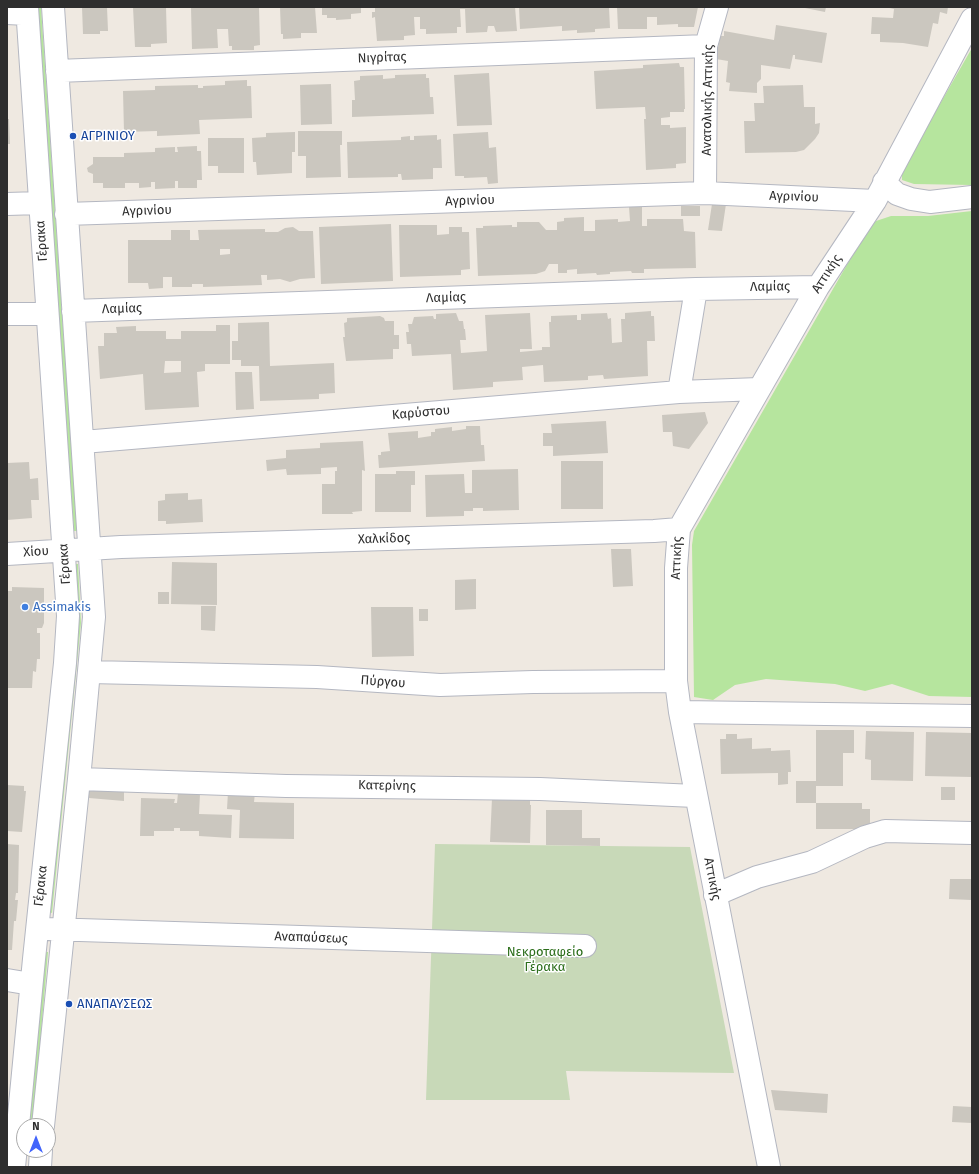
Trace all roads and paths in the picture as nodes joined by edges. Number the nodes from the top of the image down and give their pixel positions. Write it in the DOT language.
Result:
graph roads {
  1 [pos="53,7"];
  2 [pos="717,7"];
  3 [pos="20,11"];
  4 [pos="972,19"];
  5 [pos="706,46"];
  6 [pos="57,71"];
  7 [pos="880,191"];
  8 [pos="705,193"];
  9 [pos="972,197"];
  10 [pos="40,203"];
  11 [pos="7,204"];
  12 [pos="66,214"];
  13 [pos="818,287"];
  14 [pos="696,289"];
  15 [pos="73,311"];
  16 [pos="7,314"];
  17 [pos="47,314"];
  18 [pos="759,389"];
  19 [pos="679,392"];
  20 [pos="83,442"];
  21 [pos="679,529"];
  22 [pos="89,548"];
  23 [pos="64,550"];
  24 [pos="7,554"];
  25 [pos="89,672"];
  26 [pos="676,681"];
  27 [pos="680,712"];
  28 [pos="972,716"];
  29 [pos="79,779"];
  30 [pos="695,796"];
  31 [pos="972,833"];
  32 [pos="715,895"];
  33 [pos="37,928"];
  34 [pos="63,930"];
  35 [pos="584,946"];
  36 [pos="7,980"];
  37 [pos="31,984"];
  38 [pos="44,1118"];
  39 [pos="14,1167"];
  40 [pos="769,1167"];
  1 -- 6 [label="street, Γέρακα"];
  2 -- 5 [label="street, Ανατολικής Αττικής"];
  3 -- 10 [label="street, Γέρακα"];
  4 -- 7 [label="street, Αττικής"];
  5 -- 6 [label="street, Νιγρίτας"];
  5 -- 8 [label="street, Ανατολικής Αττικής"];
  6 -- 12 [label="street, Γέρακα"];
  7 -- 8 [label="street, Αγρινίου"];
  7 -- 9 [label="street"];
  7 -- 13 [label="street, Αττικής"];
  8 -- 12 [label="street, Αγρινίου"];
  10 -- 11 [label="street"];
  10 -- 17 [label="street, Γέρακα"];
  12 -- 15 [label="street, Γέρακα"];
  13 -- 14 [label="street, Λαμίας"];
  13 -- 18 [label="street, Αττικής"];
  14 -- 15 [label="street, Λαμίας"];
  14 -- 19 [label="street"];
  15 -- 20 [label="street, Γέρακα"];
  16 -- 17 [label="street"];
  17 -- 23 [label="street, Γέρακα"];
  18 -- 19 [label="street, Καρύστου"];
  18 -- 21 [label="street, Αττικής"];
  19 -- 20 [label="street, Καρύστου"];
  20 -- 22 [label="street, Γέρακα"];
  21 -- 22 [label="street, Χαλκίδος"];
  21 -- 26 [label="street, Αττικής"];
  22 -- 23 [label="street, Χίου"];
  22 -- 25 [label="street, Γέρακα"];
  23 -- 24 [label="street, Χίου"];
  23 -- 33 [label="street, Γέρακα"];
  25 -- 26 [label="street, Πύργου"];
  25 -- 29 [label="street, Γέρακα"];
  26 -- 27 [label="street, Αττικής"];
  27 -- 28 [label="street"];
  27 -- 30 [label="street, Αττικής"];
  29 -- 30 [label="street, Κατερίνης"];
  29 -- 34 [label="street, Γέρακα"];
  30 -- 32 [label="street, Αττικής"];
  31 -- 32 [label="street"];
  32 -- 40 [label="street, Αττικής"];
  33 -- 34 [label="street, Αναπαύσεως"];
  33 -- 37 [label="street, Γέρακα"];
  34 -- 35 [label="street, Αναπαύσεως"];
  34 -- 38 [label="street, Γέρακα"];
  36 -- 37 [label="street"];
  37 -- 39 [label="street, Γέρακα"];
}
